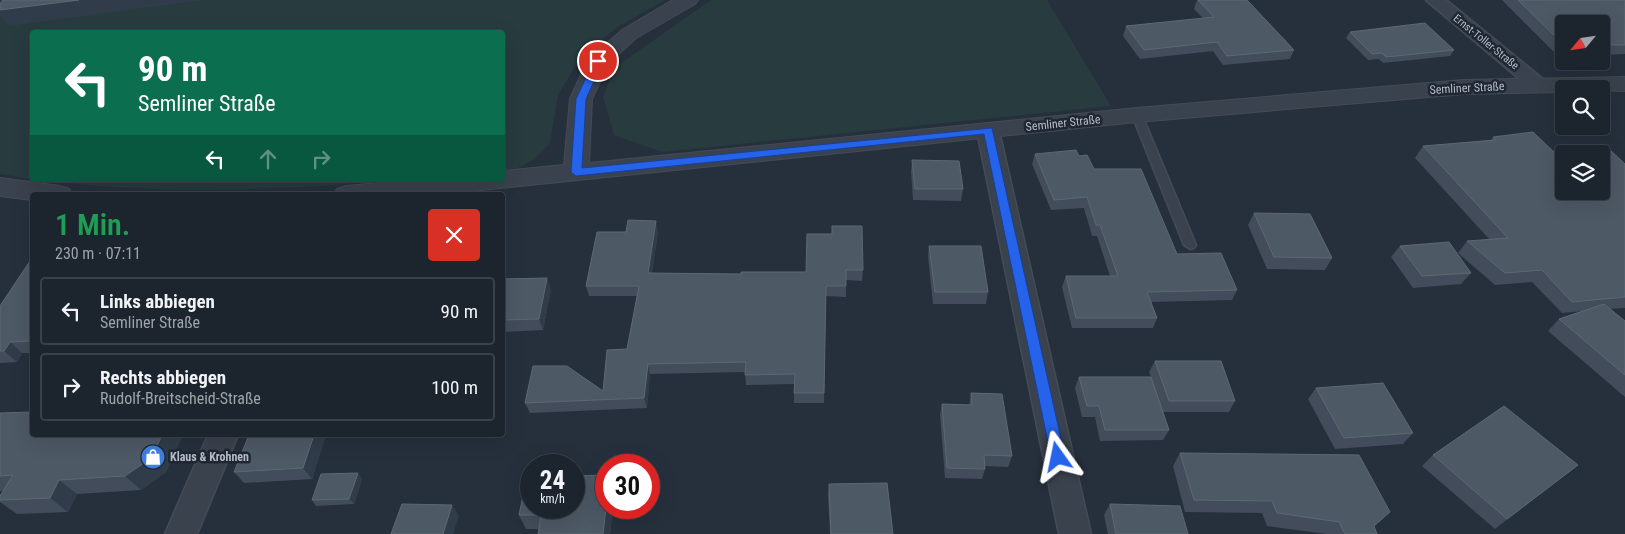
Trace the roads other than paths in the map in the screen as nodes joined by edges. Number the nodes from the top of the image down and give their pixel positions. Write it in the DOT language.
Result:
graph roads {
  1 [pos="688,0"];
  2 [pos="1435,0"];
  3 [pos="1537,84"];
  4 [pos="1625,84"];
  5 [pos="1137,116"];
  6 [pos="988,131"];
  7 [pos="576,172"];
  8 [pos="505,180"];
  9 [pos="478,182"];
  10 [pos="2,191"];
  11 [pos="376,192"];
  12 [pos="30,193"];
  13 [pos="1190,246"];
  14 [pos="222,437"];
  15 [pos="181,534"];
  16 [pos="1075,534"];
  1 -- 7 [label="street"];
  2 -- 3 [label="street, Ernst-Toller-Straße"];
  3 -- 4 [label="street, Semliner Straße"];
  3 -- 5 [label="street, Semliner Straße"];
  5 -- 6 [label="street, Semliner Straße"];
  5 -- 13 [label="lane"];
  6 -- 7 [label="street, Semliner Straße"];
  6 -- 16 [label="street"];
  7 -- 8 [label="street, Semliner Straße"];
  9 -- 11 [label="street"];
  10 -- 12 [label="street"];
  14 -- 15 [label="street"];
}
